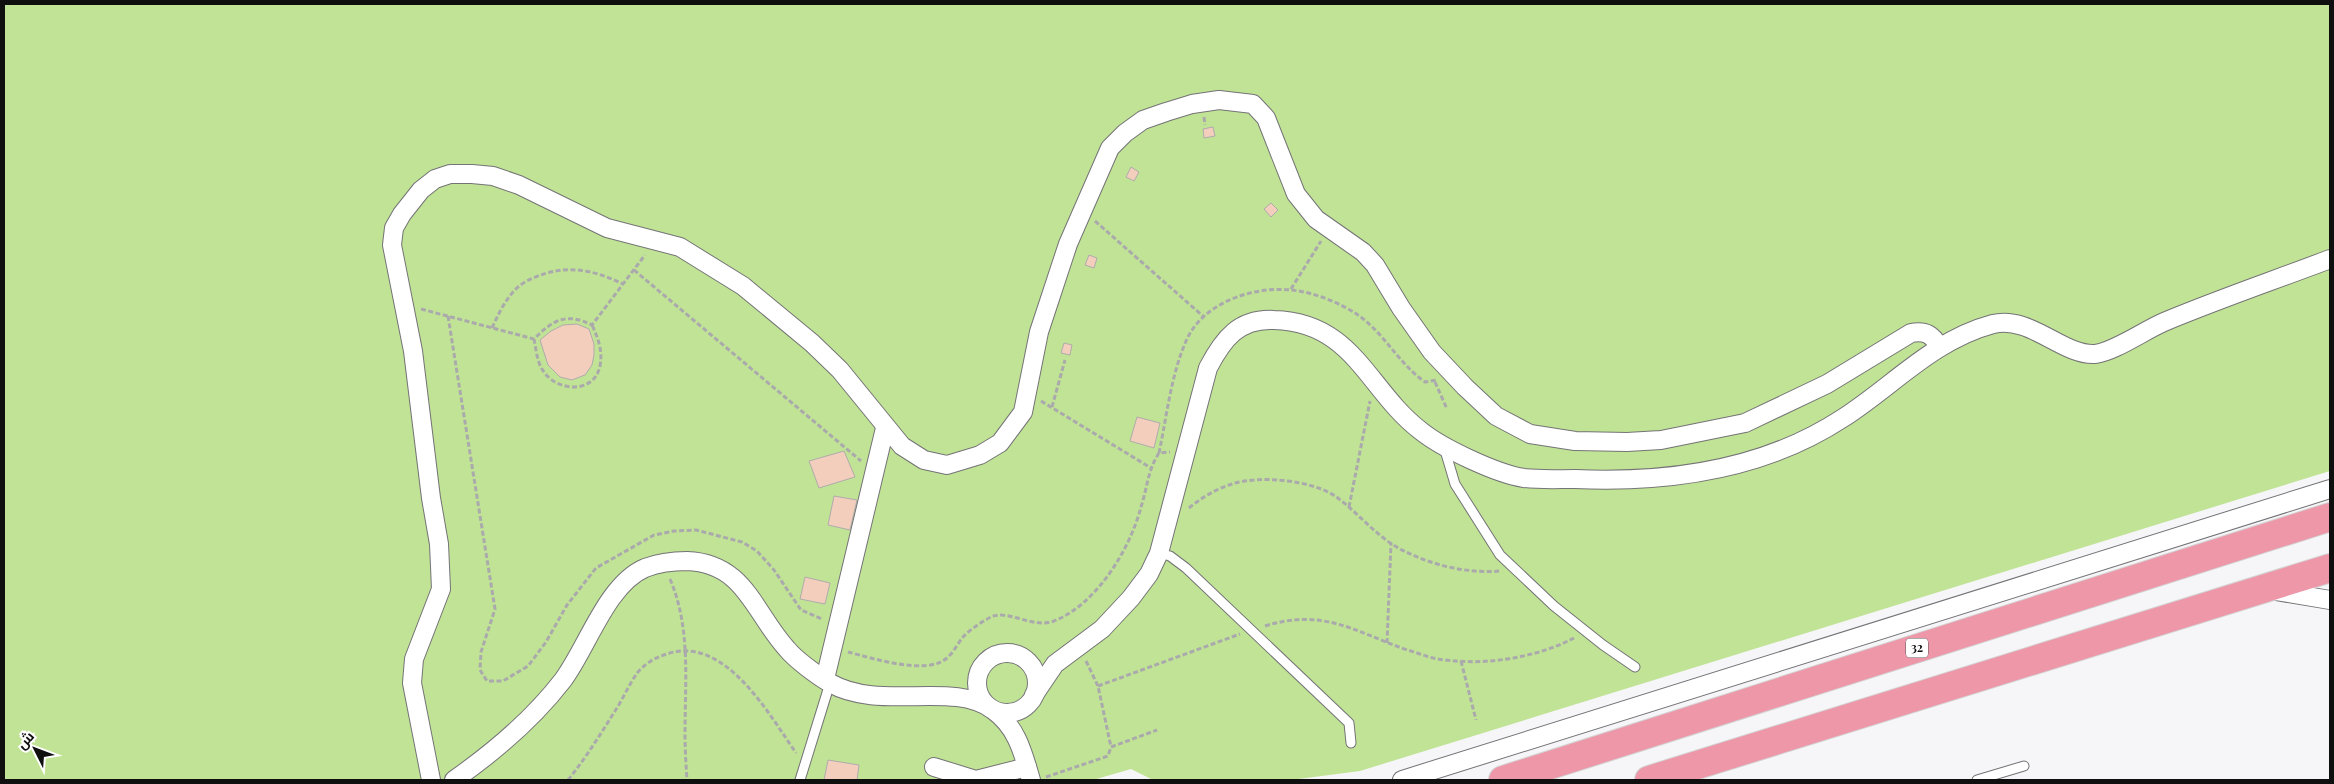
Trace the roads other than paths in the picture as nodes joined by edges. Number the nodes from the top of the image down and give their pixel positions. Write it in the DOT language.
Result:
graph roads {
  1 [pos="2330,259"];
  2 [pos="1940,347"];
  3 [pos="885,428"];
  4 [pos="1444,447"];
  5 [pos="2330,489"];
  6 [pos="2330,516"];
  7 [pos="1159,553"];
  8 [pos="2330,568"];
  9 [pos="2264,589"];
  10 [pos="2330,600"];
  11 [pos="1017,655"];
  12 [pos="1066,655"];
  13 [pos="1635,667"];
  14 [pos="978,675"];
  15 [pos="828,681"];
  16 [pos="953,697"];
  17 [pos="1032,699"];
  18 [pos="992,709"];
  19 [pos="1019,738"];
  20 [pos="1351,744"];
  21 [pos="2024,766"];
  22 [pos="934,768"];
  23 [pos="1035,775"];
  24 [pos="1660,778"];
  25 [pos="431,780"];
  26 [pos="454,780"];
  27 [pos="800,780"];
  28 [pos="1402,780"];
  29 [pos="1503,780"];
  30 [pos="1977,780"];
  1 -- 2 [label="street"];
  2 -- 3 [label="street"];
  2 -- 4 [label="street"];
  3 -- 15 [label="street"];
  3 -- 25 [label="street"];
  4 -- 7 [label="street"];
  4 -- 13 [label="lane"];
  5 -- 28 [label="street"];
  6 -- 29 [label="main road, 32"];
  7 -- 12 [label="street"];
  7 -- 20 [label="lane"];
  8 -- 9 [label="main road"];
  9 -- 10 [label="street"];
  9 -- 24 [label="main road"];
  11 -- 12 [label="street"];
  11 -- 14 [label="street"];
  11 -- 17 [label="street"];
  12 -- 17 [label="street"];
  14 -- 16 [label="street"];
  14 -- 18 [label="street"];
  15 -- 16 [label="street"];
  15 -- 26 [label="street"];
  15 -- 27 [label="lane"];
  16 -- 18 [label="street"];
  17 -- 18 [label="street"];
  17 -- 19 [label="street"];
  18 -- 19 [label="street"];
  19 -- 23 [label="street"];
  21 -- 30 [label="lane"];
  22 -- 23 [label="street"];
}
